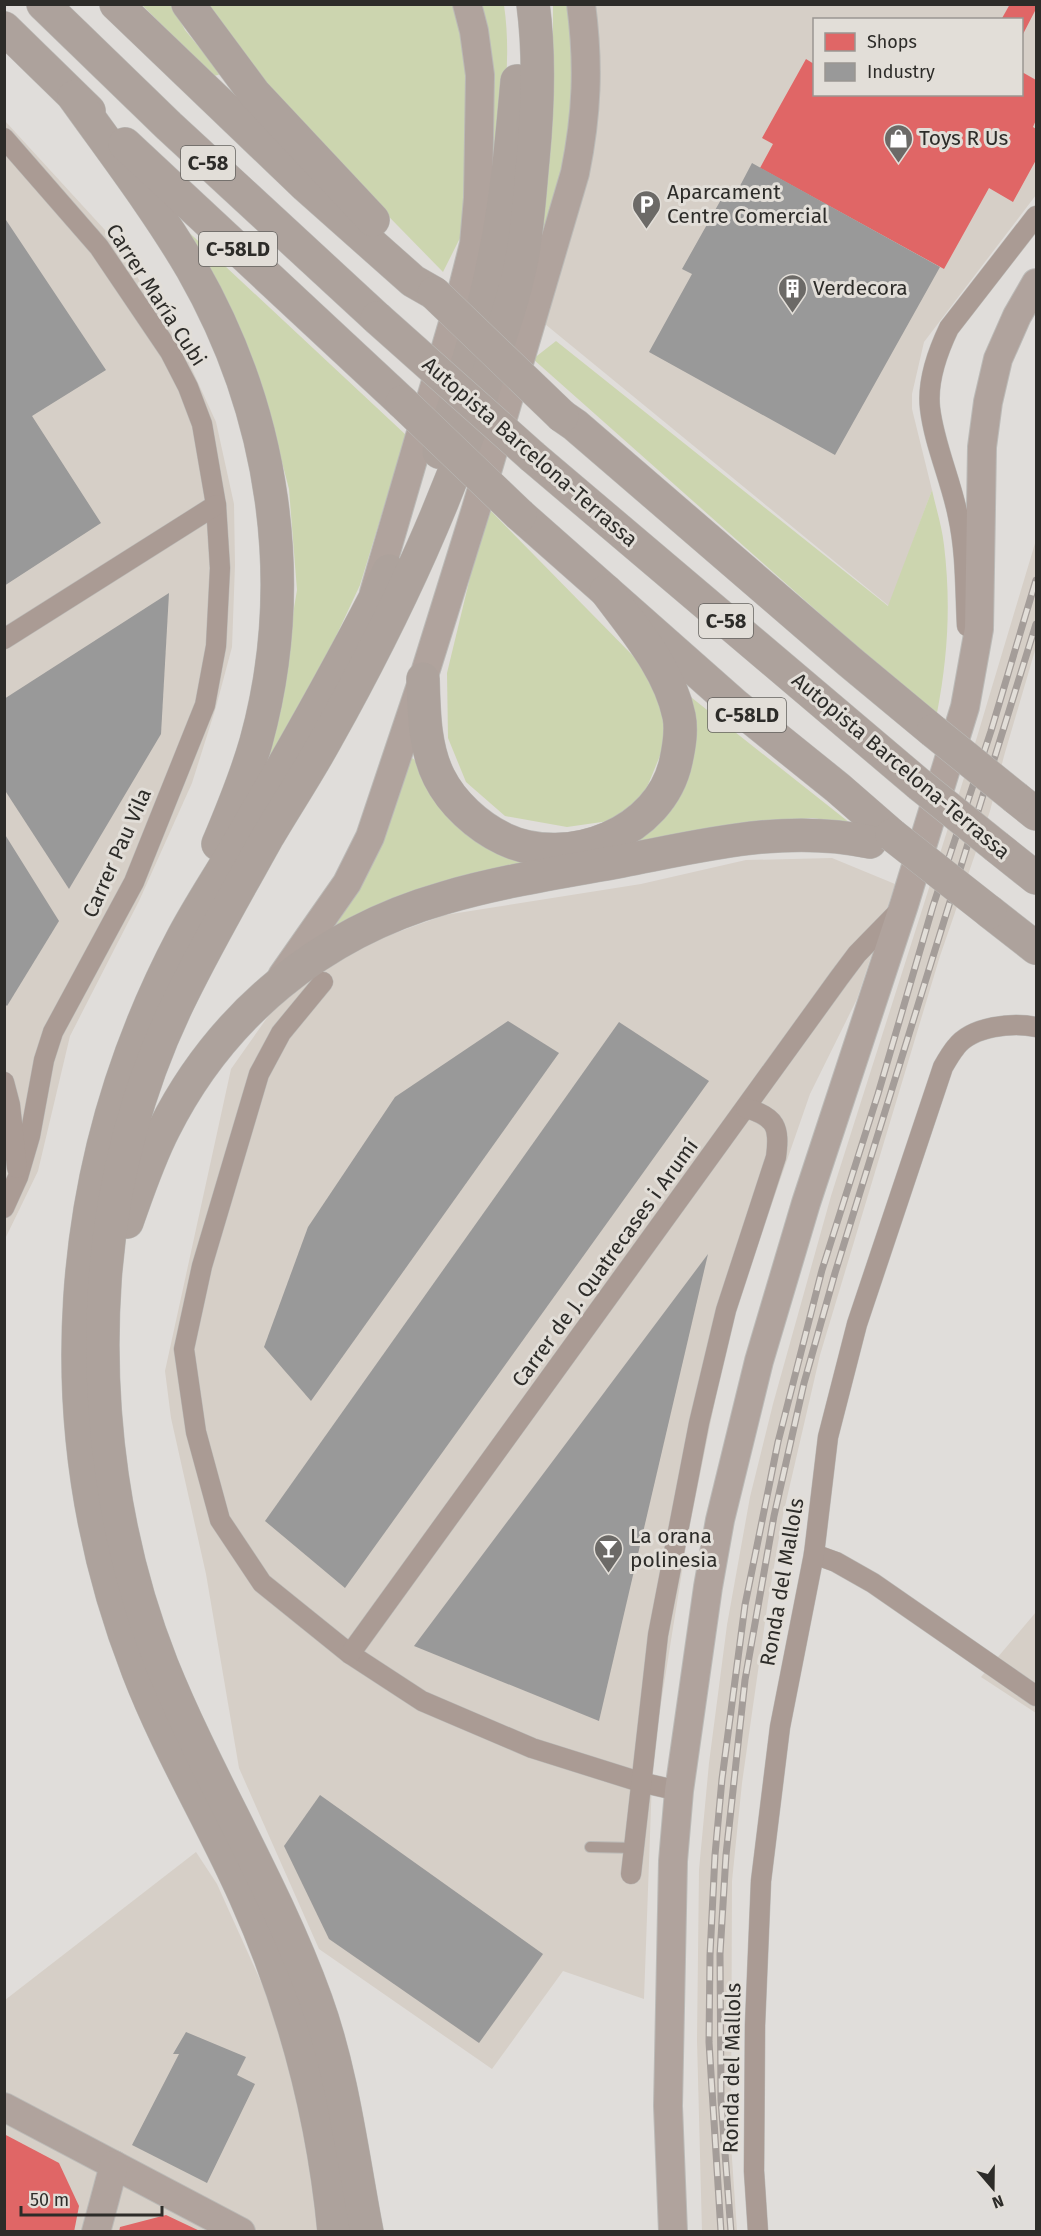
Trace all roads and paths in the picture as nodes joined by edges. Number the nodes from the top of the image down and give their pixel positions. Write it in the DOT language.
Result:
graph roads {
  1 [pos="43,4"];
  2 [pos="117,4"];
  3 [pos="188,4"];
  4 [pos="467,4"];
  5 [pos="516,4"];
  6 [pos="533,4"];
  7 [pos="581,4"];
  8 [pos="4,28"];
  9 [pos="74,97"];
  10 [pos="4,138"];
  11 [pos="1036,216"];
  12 [pos="420,280"];
  13 [pos="1036,283"];
  14 [pos="216,505"];
  15 [pos="606,591"];
  16 [pos="369,611"];
  17 [pos="4,639"];
  18 [pos="423,678"];
  19 [pos="971,681"];
  20 [pos="1026,806"];
  21 [pos="881,838"];
  22 [pos="1036,878"];
  23 [pos="904,905"];
  24 [pos="184,934"];
  25 [pos="1036,948"];
  26 [pos="323,982"];
  27 [pos="275,985"];
  28 [pos="1036,1027"];
  29 [pos="4,1082"];
  30 [pos="746,1108"];
  31 [pos="18,1177"];
  32 [pos="4,1208"];
  33 [pos="105,1280"];
  34 [pos="814,1554"];
  35 [pos="350,1654"];
  36 [pos="1036,1696"];
  37 [pos="640,1782"];
  38 [pos="679,1791"];
  39 [pos="590,1847"];
  40 [pos="634,1848"];
  41 [pos="632,1874"];
  42 [pos="4,2107"];
  43 [pos="114,2165"];
  44 [pos="342,2210"];
  45 [pos="96,2232"];
  46 [pos="242,2232"];
  47 [pos="318,2232"];
  48 [pos="367,2232"];
  49 [pos="380,2232"];
  50 [pos="673,2232"];
  51 [pos="758,2232"];
  1 -- 22 [label="highway, Autopista Barcelona-Terrassa / C-58, bridge"];
  2 -- 12 [label="highway, C-58"];
  3 -- 12 [label="highway"];
  4 -- 16 [label="main road"];
  5 -- 16 [label="highway"];
  6 -- 33 [label="highway"];
  7 -- 18 [label="main road"];
  8 -- 9 [label="highway, C-58LD"];
  9 -- 15 [label="highway, C-58LD, bridge"];
  9 -- 24 [label="highway"];
  10 -- 14 [label="street, Carrer María Cubi"];
  11 -- 19 [label="street"];
  12 -- 20 [label="highway, C-58, bridge"];
  13 -- 19 [label="main road"];
  14 -- 17 [label="street"];
  14 -- 31 [label="street, Carrer Pau Vila"];
  15 -- 18 [label="highway"];
  15 -- 21 [label="highway, C-58LD"];
  16 -- 24 [label="highway"];
  18 -- 27 [label="main road"];
  19 -- 23 [label="main road"];
  21 -- 25 [label="highway, bridge"];
  21 -- 27 [label="highway"];
  23 -- 30 [label="street, Carrer de J. Quatrecases i Arumí"];
  23 -- 38 [label="main road"];
  24 -- 44 [label="highway"];
  26 -- 35 [label="street"];
  27 -- 33 [label="highway"];
  28 -- 34 [label="street, Ronda del Mallols"];
  29 -- 31 [label="street"];
  30 -- 35 [label="street, Carrer de J. Quatrecases i Arumí"];
  30 -- 37 [label="street"];
  31 -- 32 [label="street, Carrer Pau Vila"];
  33 -- 44 [label="highway"];
  34 -- 36 [label="street"];
  34 -- 51 [label="street, Ronda del Mallols"];
  35 -- 37 [label="street"];
  37 -- 38 [label="street"];
  37 -- 40 [label="street"];
  38 -- 50 [label="main road"];
  39 -- 40 [label="lane"];
  40 -- 41 [label="street"];
  42 -- 43 [label="main road"];
  43 -- 45 [label="main road"];
  43 -- 46 [label="main road"];
  44 -- 47 [label="main road"];
  44 -- 48 [label="highway"];
  44 -- 49 [label="main road"];
}
